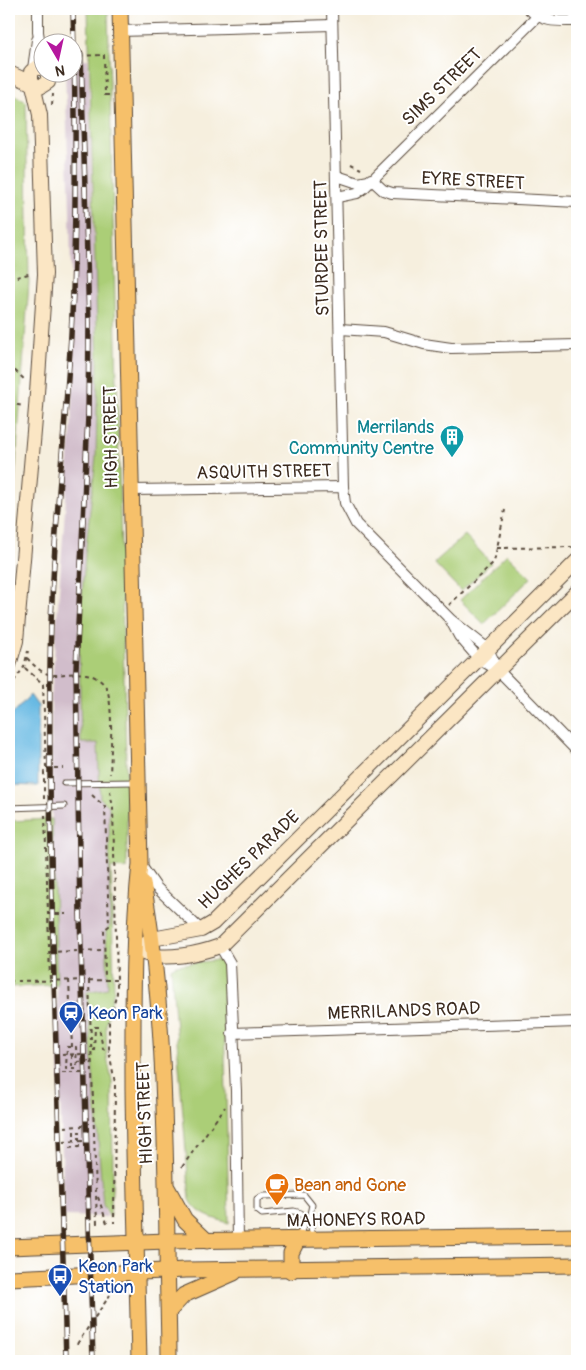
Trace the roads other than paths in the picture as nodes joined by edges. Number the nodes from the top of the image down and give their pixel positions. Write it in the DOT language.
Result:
graph roads {
  1 [pos="38,9"];
  2 [pos="120,9"];
  3 [pos="332,9"];
  4 [pos="529,9"];
  5 [pos="537,17"];
  6 [pos="577,21"];
  7 [pos="332,25"];
  8 [pos="120,31"];
  9 [pos="38,32"];
  10 [pos="9,66"];
  11 [pos="9,73"];
  12 [pos="32,74"];
  13 [pos="32,75"];
  14 [pos="38,82"];
  15 [pos="337,176"];
  16 [pos="370,180"];
  17 [pos="337,197"];
  18 [pos="577,202"];
  19 [pos="340,329"];
  20 [pos="577,345"];
  21 [pos="343,487"];
  22 [pos="131,490"];
  23 [pos="577,561"];
  24 [pos="577,592"];
  25 [pos="484,654"];
  26 [pos="9,665"];
  27 [pos="498,670"];
  28 [pos="577,751"];
  29 [pos="138,782"];
  30 [pos="64,783"];
  31 [pos="64,806"];
  32 [pos="9,808"];
  33 [pos="140,864"];
  34 [pos="242,895"];
  35 [pos="258,909"];
  36 [pos="201,930"];
  37 [pos="152,939"];
  38 [pos="220,946"];
  39 [pos="135,949"];
  40 [pos="153,957"];
  41 [pos="577,1022"];
  42 [pos="232,1032"];
  43 [pos="167,1188"];
  44 [pos="577,1236"];
  45 [pos="305,1239"];
  46 [pos="167,1241"];
  47 [pos="238,1241"];
  48 [pos="135,1242"];
  49 [pos="207,1242"];
  50 [pos="9,1247"];
  51 [pos="577,1265"];
  52 [pos="291,1270"];
  53 [pos="238,1271"];
  54 [pos="168,1272"];
  55 [pos="137,1274"];
  56 [pos="9,1278"];
  57 [pos="169,1311"];
  58 [pos="139,1361"];
  59 [pos="169,1361"];
  1 -- 9 [label="street"];
  2 -- 8 [label="main road, HIGH STREET"];
  3 -- 7 [label="street, STURDEE STREET"];
  4 -- 5 [label="street"];
  5 -- 6 [label="street"];
  5 -- 16 [label="street, SIMS STREET"];
  7 -- 8 [label="street"];
  7 -- 15 [label="street, STURDEE STREET"];
  8 -- 22 [label="main road, HIGH STREET"];
  10 -- 12 [label="street"];
  11 -- 13 [label="street"];
  14 -- 26 [label="street"];
  15 -- 16 [label="street"];
  15 -- 17 [label="street, STURDEE STREET"];
  16 -- 17 [label="street, SIMS STREET"];
  16 -- 18 [label="street, EYRE STREET"];
  17 -- 19 [label="street, STURDEE STREET"];
  19 -- 20 [label="street"];
  19 -- 21 [label="street, STURDEE STREET"];
  21 -- 22 [label="street, ASQUITH STREET"];
  21 -- 25 [label="street, ASQUITH STREET"];
  22 -- 29 [label="main road, HIGH STREET"];
  23 -- 25 [label="street, HUGHES PARADE"];
  24 -- 27 [label="street"];
  25 -- 27 [label="street, ASQUITH STREET"];
  25 -- 34 [label="street, HUGHES PARADE"];
  27 -- 28 [label="street, ASQUITH STREET"];
  27 -- 35 [label="street"];
  29 -- 30 [label="lane"];
  29 -- 33 [label="main road, HIGH STREET"];
  31 -- 32 [label="lane"];
  33 -- 36 [label="street"];
  33 -- 37 [label="main road, HIGH STREET"];
  33 -- 39 [label="main road, HIGH STREET"];
  34 -- 35 [label="street"];
  34 -- 36 [label="street, HUGHES PARADE"];
  35 -- 38 [label="street"];
  36 -- 37 [label="street, HUGHES PARADE"];
  37 -- 39 [label="street, HUGHES PARADE"];
  37 -- 40 [label="main road, HIGH STREET"];
  38 -- 40 [label="street"];
  38 -- 42 [label="street"];
  39 -- 40 [label="street"];
  39 -- 48 [label="main road, HIGH STREET"];
  40 -- 43 [label="main road, HIGH STREET"];
  41 -- 42 [label="street, MERRILANDS ROAD"];
  42 -- 47 [label="street"];
  43 -- 46 [label="main road, HIGH STREET"];
  43 -- 49 [label="main road"];
  44 -- 45 [label="main road, MAHONEYS ROAD"];
  45 -- 45 [label="lane"];
  45 -- 47 [label="main road, MAHONEYS ROAD"];
  45 -- 52 [label="main road"];
  46 -- 48 [label="main road, MAHONEYS ROAD"];
  46 -- 49 [label="main road, MAHONEYS ROAD"];
  46 -- 54 [label="main road, HIGH STREET"];
  47 -- 49 [label="main road, MAHONEYS ROAD"];
  48 -- 50 [label="main road, MAHONEYS ROAD"];
  48 -- 55 [label="main road, HIGH STREET"];
  51 -- 52 [label="main road"];
  52 -- 53 [label="main road"];
  53 -- 54 [label="main road"];
  53 -- 57 [label="main road"];
  54 -- 55 [label="main road"];
  54 -- 57 [label="main road, HIGH STREET"];
  55 -- 56 [label="main road"];
  55 -- 58 [label="main road, HIGH STREET"];
  57 -- 59 [label="main road, HIGH STREET"];
}
